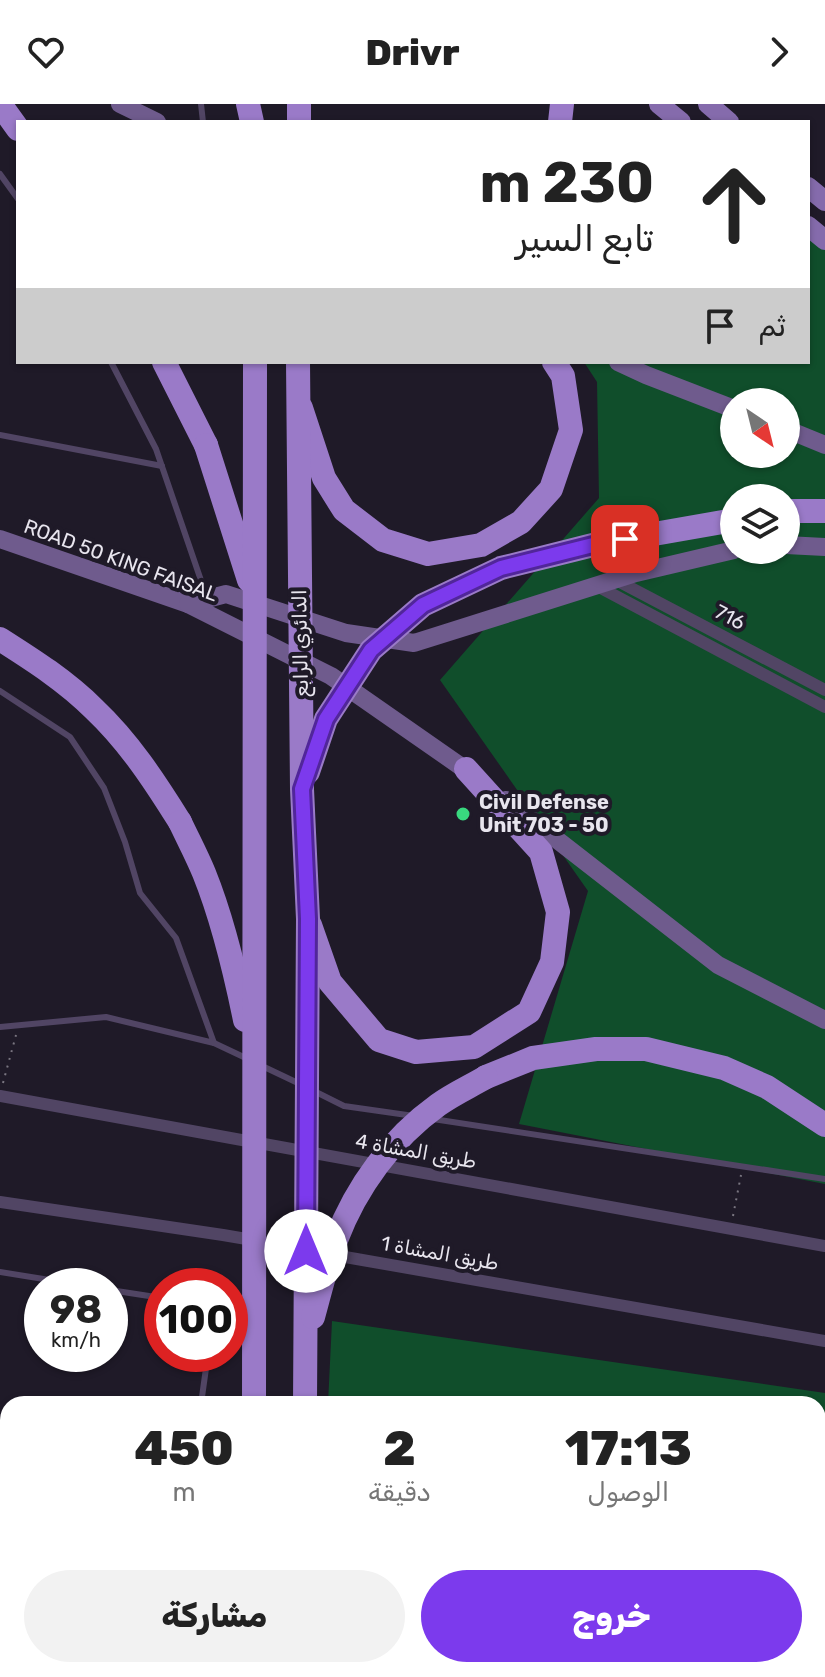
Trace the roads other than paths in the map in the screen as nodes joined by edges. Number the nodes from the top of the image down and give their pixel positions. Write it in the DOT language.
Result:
graph roads {
  1 [pos="0,104"];
  2 [pos="120,104"];
  3 [pos="659,104"];
  4 [pos="708,104"];
  5 [pos="153,120"];
  6 [pos="679,120"];
  7 [pos="727,120"];
  8 [pos="16,126"];
  9 [pos="0,174"];
  10 [pos="16,196"];
  11 [pos="112,364"];
  12 [pos="165,364"];
  13 [pos="255,364"];
  14 [pos="298,364"];
  15 [pos="555,364"];
  16 [pos="622,364"];
  17 [pos="298,399"];
  18 [pos="720,404"];
  19 [pos="0,435"];
  20 [pos="800,435"];
  21 [pos="825,445"];
  22 [pos="162,466"];
  23 [pos="800,511"];
  24 [pos="825,511"];
  25 [pos="720,522"];
  26 [pos="0,539"];
  27 [pos="800,546"];
  28 [pos="825,547"];
  29 [pos="720,553"];
  30 [pos="616,580"];
  31 [pos="597,586"];
  32 [pos="207,599"];
  33 [pos="188,604"];
  34 [pos="256,604"];
  35 [pos="0,639"];
  36 [pos="825,690"];
  37 [pos="0,691"];
  38 [pos="825,707"];
  39 [pos="466,769"];
  40 [pos="302,789"];
  41 [pos="308,919"];
  42 [pos="825,1020"];
  43 [pos="0,1027"];
  44 [pos="214,1043"];
  45 [pos="255,1069"];
  46 [pos="0,1096"];
  47 [pos="825,1125"];
  48 [pos="825,1179"];
  49 [pos="0,1202"];
  50 [pos="825,1246"];
  51 [pos="0,1272"];
  52 [pos="24,1276"];
  53 [pos="825,1341"];
  54 [pos="305,1342"];
  55 [pos="205,1372"];
  56 [pos="202,1396"];
  57 [pos="254,1396"];
  58 [pos="305,1396"];
  1 -- 8 [label="highway"];
  2 -- 5 [label="main road"];
  3 -- 6 [label="main road"];
  4 -- 7 [label="main road"];
  9 -- 10 [label="lane"];
  11 -- 22 [label="lane"];
  12 -- 34 [label="highway, bridge"];
  13 -- 34 [label="highway, bridge"];
  14 -- 17 [label="highway, الدائري الرابع, bridge"];
  15 -- 17 [label="highway, bridge"];
  16 -- 18 [label="main road"];
  17 -- 40 [label="highway, الدائري الرابع, bridge"];
  19 -- 22 [label="lane"];
  20 -- 21 [label="main road"];
  22 -- 32 [label="lane"];
  23 -- 24 [label="highway"];
  25 -- 40 [label="highway, bridge"];
  26 -- 33 [label="main road, ROAD 50 KING FAISAL"];
  27 -- 28 [label="main road"];
  29 -- 30 [label="main road"];
  30 -- 31 [label="main road"];
  30 -- 36 [label="street, 716"];
  31 -- 32 [label="main road"];
  31 -- 38 [label="street"];
  32 -- 33 [label="main road"];
  33 -- 39 [label="main road, ROAD 50 KING FAISAL"];
  34 -- 45 [label="highway, bridge"];
  35 -- 45 [label="highway, bridge"];
  37 -- 44 [label="lane"];
  39 -- 41 [label="highway"];
  39 -- 42 [label="main road, ROAD 50 KING FAISAL"];
  40 -- 41 [label="highway, الدائري الرابع, bridge"];
  41 -- 54 [label="highway, الدائري الرابع, bridge"];
  43 -- 44 [label="lane"];
  44 -- 48 [label="lane"];
  45 -- 57 [label="highway, bridge"];
  46 -- 50 [label="street, طريق المشاة 4"];
  47 -- 54 [label="highway, bridge"];
  49 -- 53 [label="street, طريق المشاة 1"];
  51 -- 52 [label="lane"];
  54 -- 58 [label="highway, الدائري الرابع, bridge"];
  55 -- 56 [label="lane"];
}
